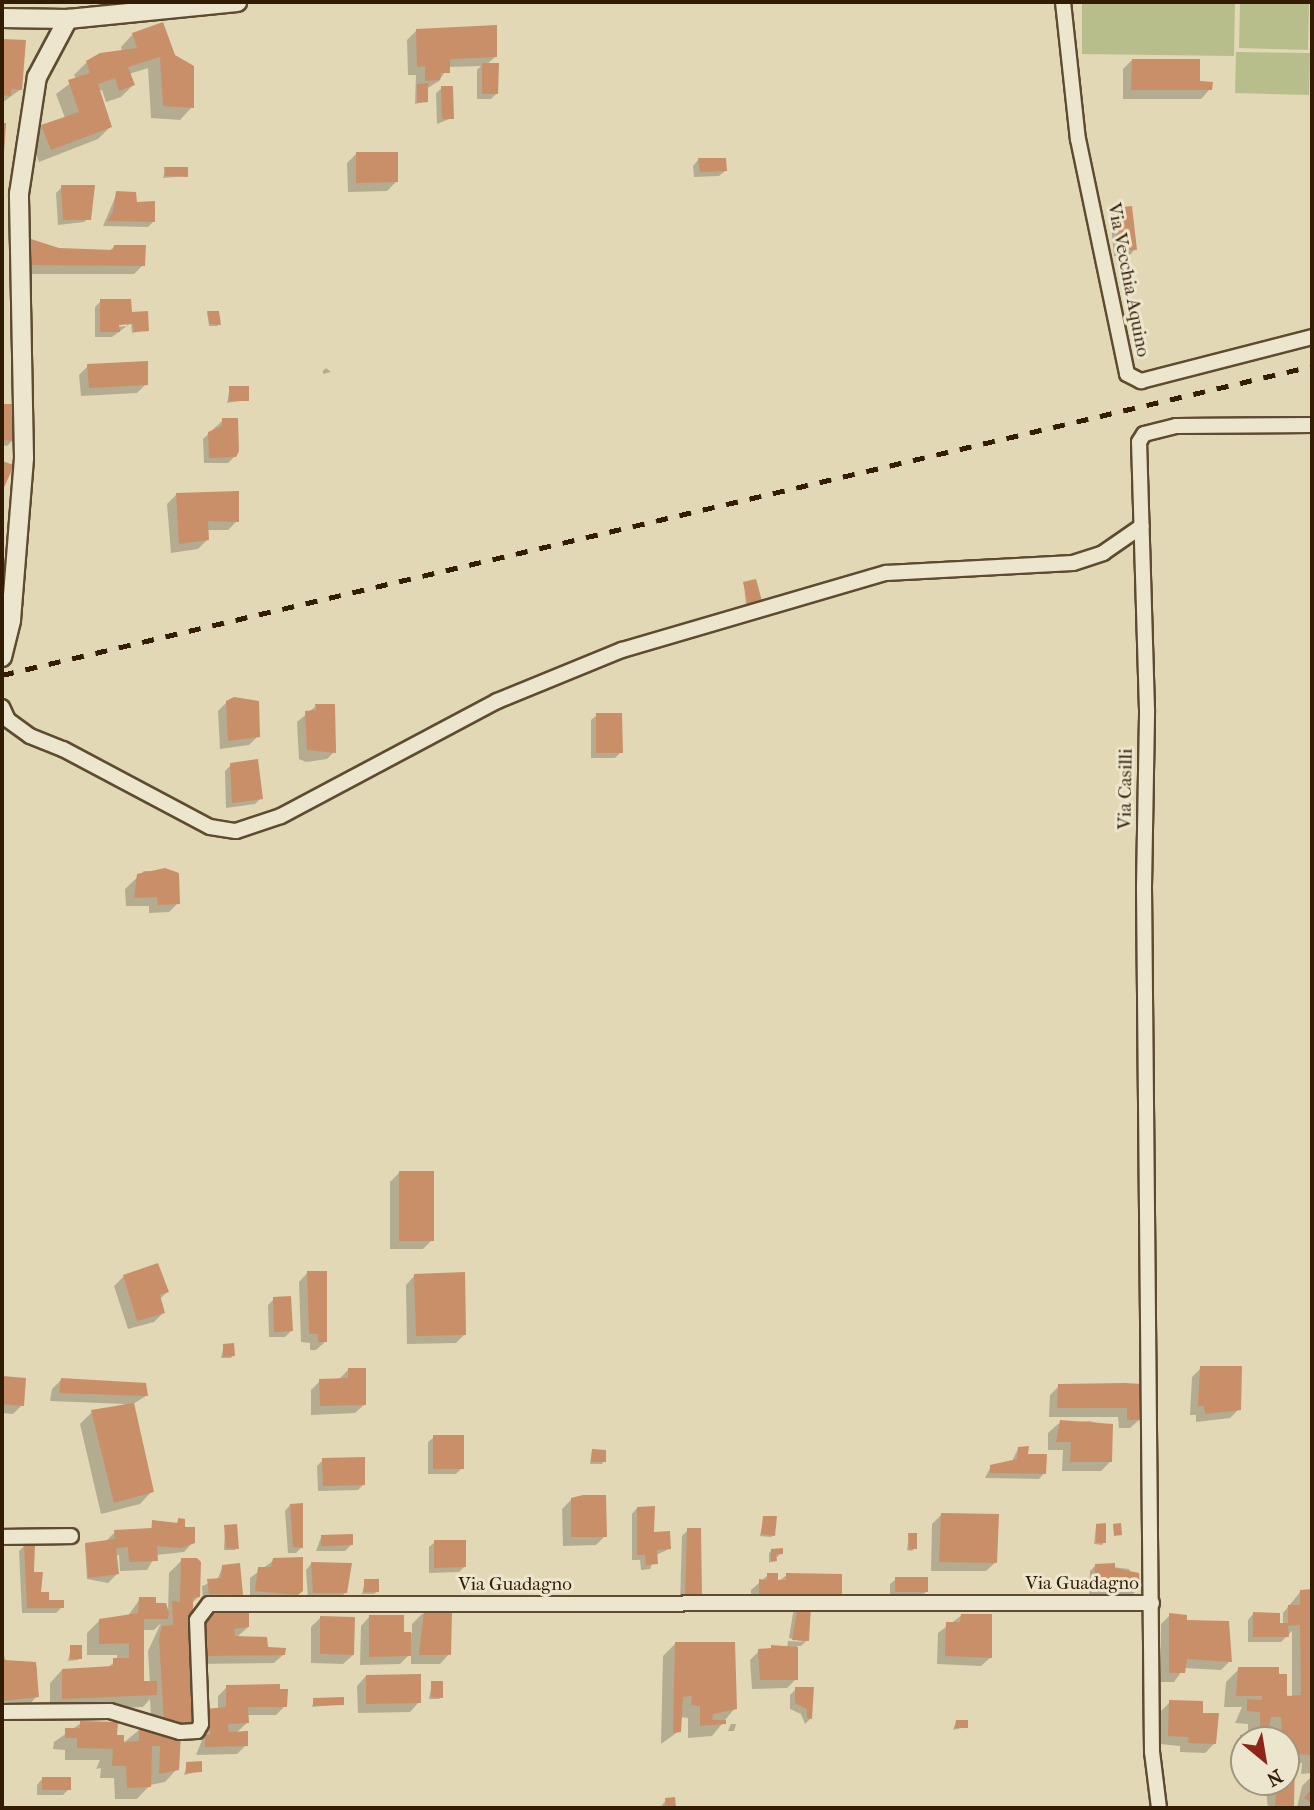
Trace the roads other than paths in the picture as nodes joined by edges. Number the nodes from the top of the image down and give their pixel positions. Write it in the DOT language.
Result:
graph roads {
  1 [pos="237,2"];
  2 [pos="1063,2"];
  3 [pos="2,18"];
  4 [pos="68,19"];
  5 [pos="1312,337"];
  6 [pos="1312,425"];
  7 [pos="1142,526"];
  8 [pos="2,657"];
  9 [pos="2,707"];
  10 [pos="71,1535"];
  11 [pos="2,1537"];
  12 [pos="1152,1603"];
  13 [pos="2,1712"];
  14 [pos="1159,1808"];
  1 -- 4 [label="street"];
  2 -- 5 [label="street, Via Vecchia Aquino"];
  3 -- 4 [label="street"];
  4 -- 8 [label="street"];
  6 -- 7 [label="street, Via Casilli"];
  7 -- 9 [label="street"];
  7 -- 12 [label="street, Via Casilli"];
  10 -- 11 [label="street"];
  12 -- 13 [label="street, Via Guadagno"];
  12 -- 14 [label="street, Via Casilli"];
}
